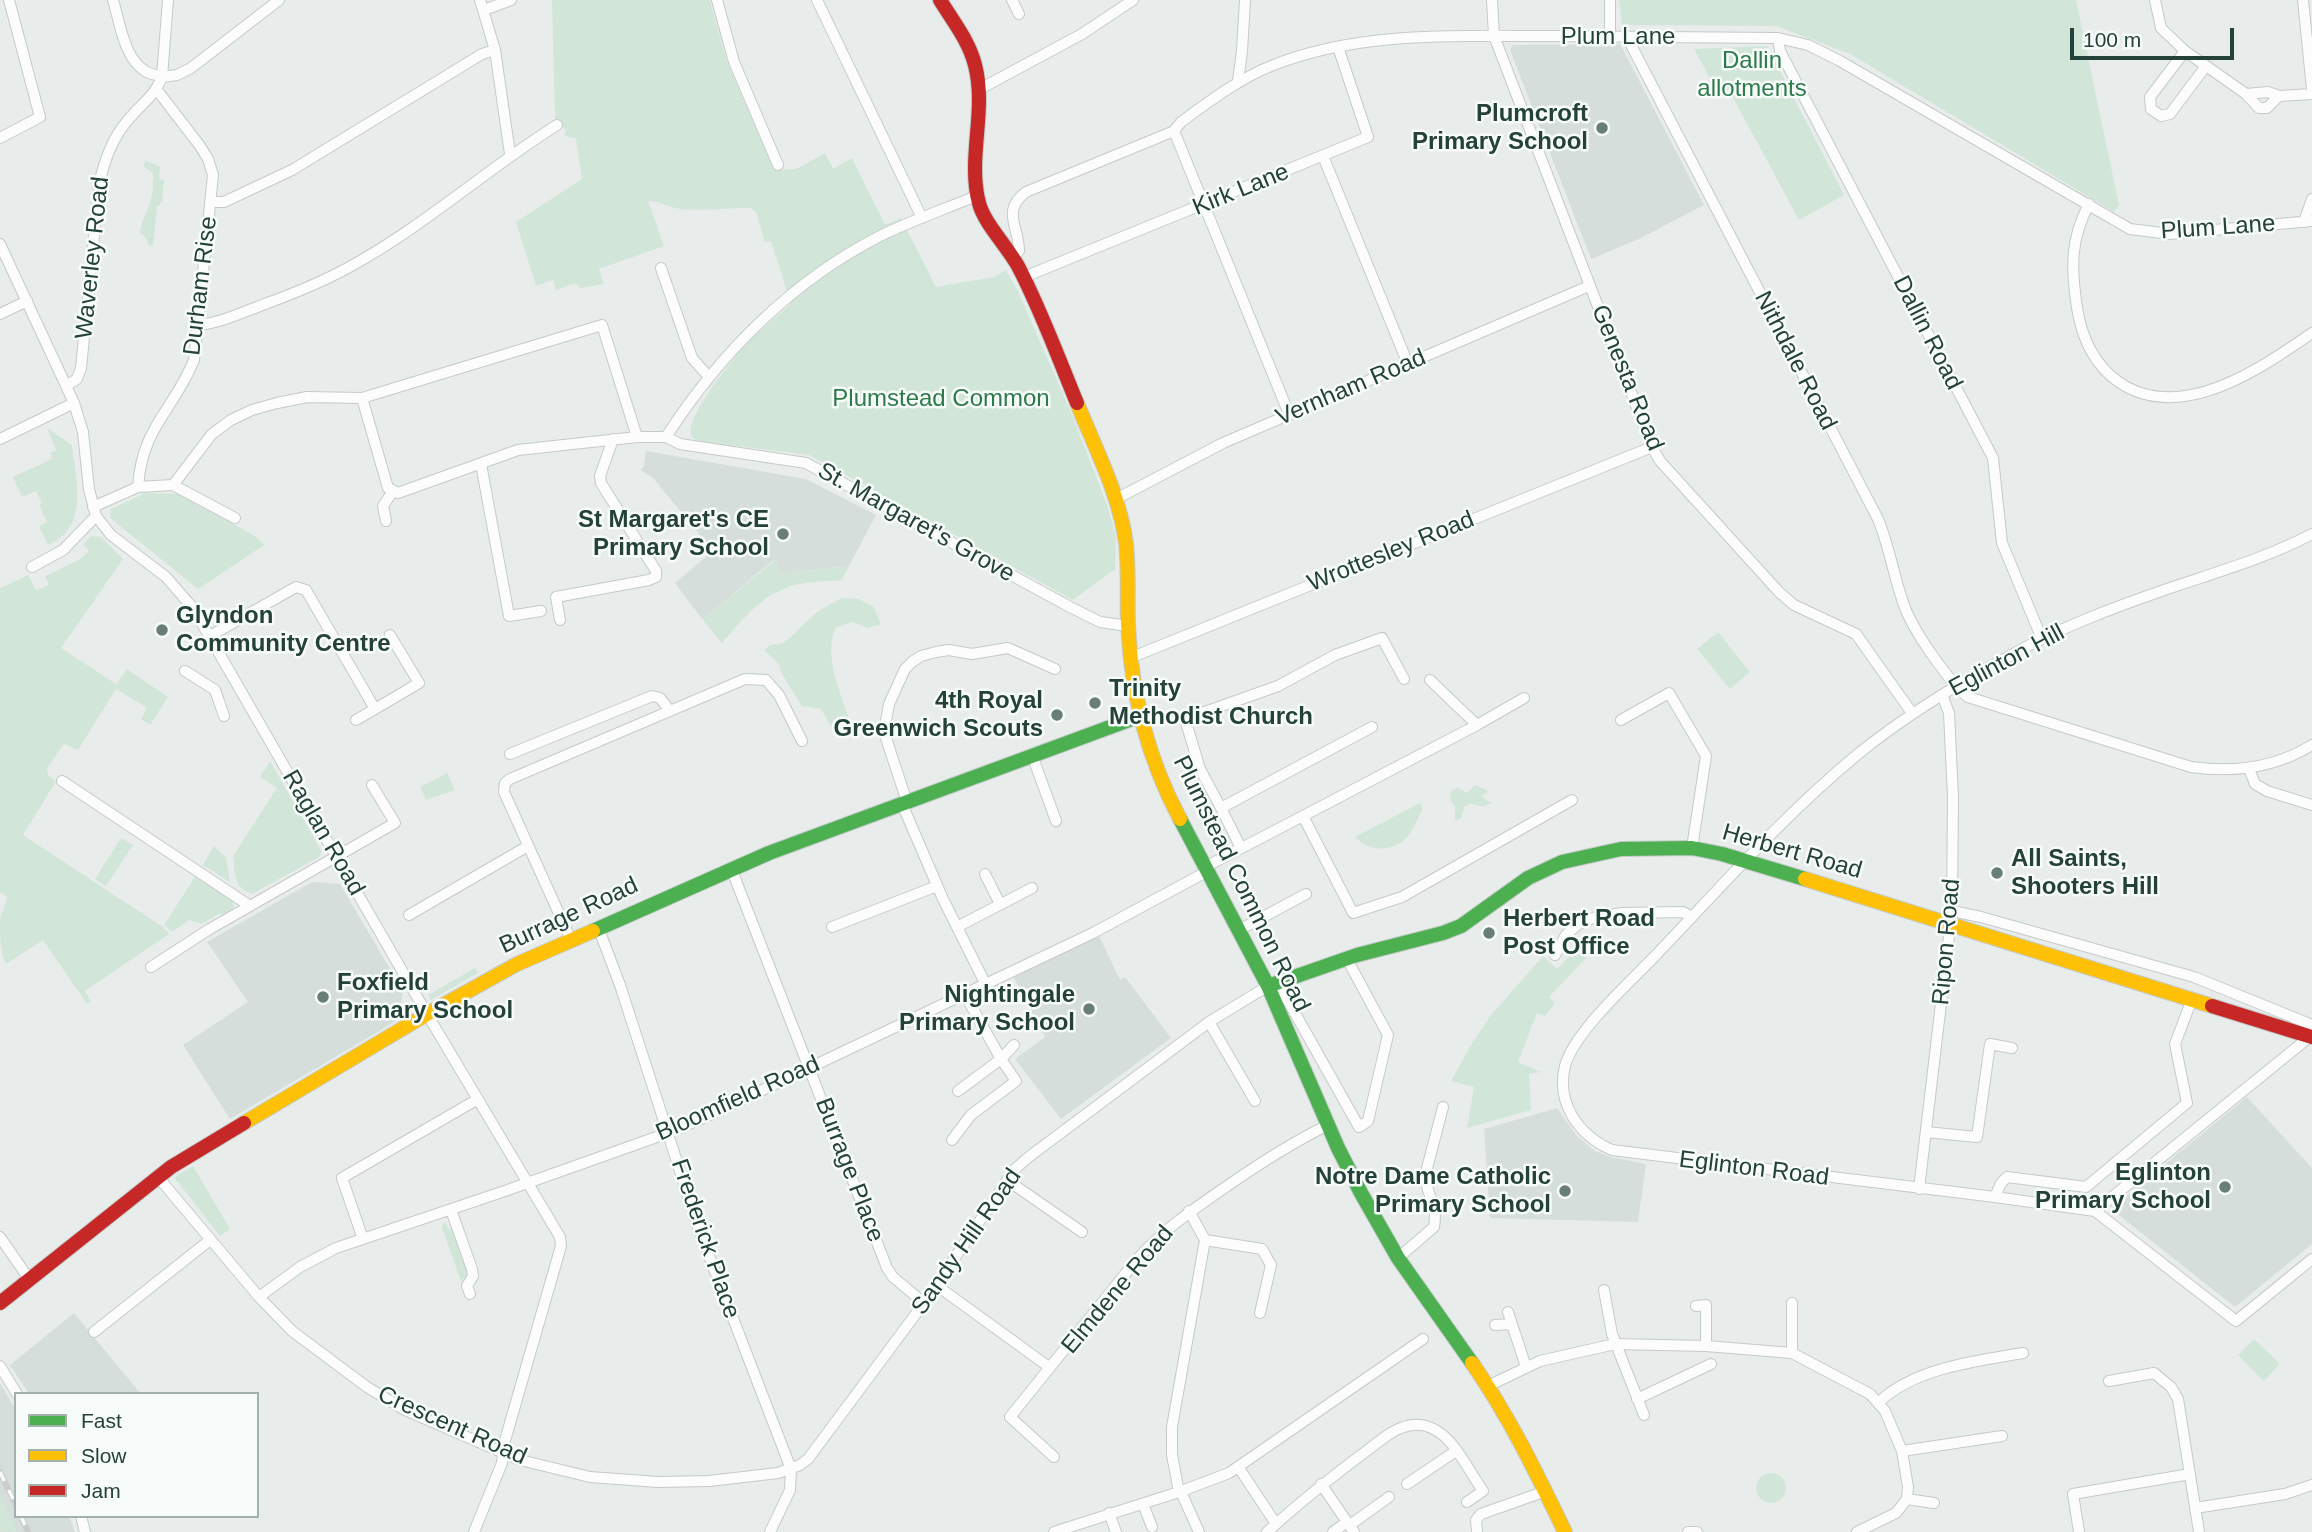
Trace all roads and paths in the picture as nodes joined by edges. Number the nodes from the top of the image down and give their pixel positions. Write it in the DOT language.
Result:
graph roads {
  1 [pos="9,0"];
  2 [pos="113,0"];
  3 [pos="168,0"];
  4 [pos="279,0"];
  5 [pos="512,0"];
  6 [pos="717,0"];
  7 [pos="817,0"];
  8 [pos="940,0"];
  9 [pos="1012,0"];
  10 [pos="1133,0"];
  11 [pos="1245,0"];
  12 [pos="1492,0"];
  13 [pos="1610,0"];
  14 [pos="2155,0"];
  15 [pos="2302,0"];
  16 [pos="482,5"];
  17 [pos="1019,14"];
  18 [pos="1494,36"];
  19 [pos="1610,36"];
  20 [pos="1630,37"];
  21 [pos="1778,38"];
  22 [pos="1338,47"];
  23 [pos="495,50"];
  24 [pos="2185,51"];
  25 [pos="2206,66"];
  26 [pos="162,77"];
  27 [pos="1238,81"];
  28 [pos="157,90"];
  29 [pos="978,90"];
  30 [pos="2312,92"];
  31 [pos="557,125"];
  32 [pos="1174,131"];
  33 [pos="0,138"];
  34 [pos="510,155"];
  35 [pos="1323,156"];
  36 [pos="778,165"];
  37 [pos="976,196"];
  38 [pos="2312,199"];
  39 [pos="212,202"];
  40 [pos="1204,204"];
  41 [pos="2089,204"];
  42 [pos="922,218"];
  43 [pos="2308,222"];
  44 [pos="0,244"];
  45 [pos="1013,257"];
  46 [pos="661,268"];
  47 [pos="1024,277"];
  48 [pos="1589,286"];
  49 [pos="27,301"];
  50 [pos="0,314"];
  51 [pos="198,325"];
  52 [pos="2312,333"];
  53 [pos="1408,364"];
  54 [pos="709,377"];
  55 [pos="66,386"];
  56 [pos="362,398"];
  57 [pos="74,403"];
  58 [pos="1289,414"];
  59 [pos="637,437"];
  60 [pos="666,437"];
  61 [pos="0,439"];
  62 [pos="613,439"];
  63 [pos="1652,447"];
  64 [pos="481,464"];
  65 [pos="173,485"];
  66 [pos="138,487"];
  67 [pos="393,491"];
  68 [pos="1116,499"];
  69 [pos="95,511"];
  70 [pos="235,518"];
  71 [pos="386,521"];
  72 [pos="2312,534"];
  73 [pos="32,566"];
  74 [pos="541,611"];
  75 [pos="560,620"];
  76 [pos="1128,626"];
  77 [pos="390,635"];
  78 [pos="210,636"];
  79 [pos="2042,639"];
  80 [pos="1130,658"];
  81 [pos="1055,669"];
  82 [pos="185,671"];
  83 [pos="234,678"];
  84 [pos="1404,678"];
  85 [pos="1430,680"];
  86 [pos="1955,687"];
  87 [pos="215,690"];
  88 [pos="1942,695"];
  89 [pos="1524,698"];
  90 [pos="375,709"];
  91 [pos="670,711"];
  92 [pos="1912,713"];
  93 [pos="224,716"];
  94 [pos="1140,716"];
  95 [pos="356,720"];
  96 [pos="1621,720"];
  97 [pos="1477,725"];
  98 [pos="1372,727"];
  99 [pos="803,741"];
  100 [pos="2312,745"];
  101 [pos="510,754"];
  102 [pos="1032,755"];
  103 [pos="2249,769"];
  104 [pos="62,781"];
  105 [pos="372,785"];
  106 [pos="1572,800"];
  107 [pos="904,803"];
  108 [pos="2312,805"];
  109 [pos="1221,808"];
  110 [pos="1303,816"];
  111 [pos="1056,821"];
  112 [pos="528,846"];
  113 [pos="1241,848"];
  114 [pos="1692,848"];
  115 [pos="336,856"];
  116 [pos="1745,860"];
  117 [pos="731,868"];
  118 [pos="1206,869"];
  119 [pos="985,874"];
  120 [pos="937,886"];
  121 [pos="1032,888"];
  122 [pos="1306,894"];
  123 [pos="1000,904"];
  124 [pos="250,906"];
  125 [pos="409,915"];
  126 [pos="1692,917"];
  127 [pos="1952,918"];
  128 [pos="957,927"];
  129 [pos="598,928"];
  130 [pos="832,928"];
  131 [pos="1239,930"];
  132 [pos="571,940"];
  133 [pos="1555,955"];
  134 [pos="1347,959"];
  135 [pos="151,967"];
  136 [pos="985,983"];
  137 [pos="1273,985"];
  138 [pos="964,993"];
  139 [pos="2192,999"];
  140 [pos="427,1014"];
  141 [pos="1209,1021"];
  142 [pos="2311,1033"];
  143 [pos="1014,1045"];
  144 [pos="2012,1048"];
  145 [pos="1001,1059"];
  146 [pos="809,1068"];
  147 [pos="958,1091"];
  148 [pos="478,1099"];
  149 [pos="1255,1101"];
  150 [pos="1443,1107"];
  151 [pos="1328,1125"];
  152 [pos="1926,1132"];
  153 [pos="668,1133"];
  154 [pos="952,1140"];
  155 [pos="158,1177"];
  156 [pos="1007,1180"];
  157 [pos="528,1182"];
  158 [pos="1919,1189"];
  159 [pos="1995,1196"];
  160 [pos="451,1210"];
  161 [pos="1189,1211"];
  162 [pos="2095,1212"];
  163 [pos="1082,1233"];
  164 [pos="0,1237"];
  165 [pos="363,1239"];
  166 [pos="211,1240"];
  167 [pos="1205,1240"];
  168 [pos="1398,1258"];
  169 [pos="2312,1259"];
  170 [pos="29,1279"];
  171 [pos="936,1285"];
  172 [pos="1604,1290"];
  173 [pos="470,1294"];
  174 [pos="259,1297"];
  175 [pos="0,1303"];
  176 [pos="924,1303"];
  177 [pos="1792,1303"];
  178 [pos="1696,1306"];
  179 [pos="1508,1312"];
  180 [pos="1260,1313"];
  181 [pos="1511,1324"];
  182 [pos="1495,1325"];
  183 [pos="94,1332"];
  184 [pos="1423,1339"];
  185 [pos="1615,1344"];
  186 [pos="1706,1346"];
  187 [pos="1792,1353"];
  188 [pos="2023,1353"];
  189 [pos="1711,1364"];
  190 [pos="0,1366"];
  191 [pos="1049,1367"];
  192 [pos="1526,1367"];
  193 [pos="2109,1381"];
  194 [pos="1488,1385"];
  195 [pos="16,1392"];
  196 [pos="1637,1399"];
  197 [pos="1879,1402"];
  198 [pos="1644,1415"];
  199 [pos="2002,1436"];
  200 [pos="1456,1451"];
  201 [pos="1902,1451"];
  202 [pos="503,1452"];
  203 [pos="1054,1457"];
  204 [pos="1239,1468"];
  205 [pos="791,1469"];
  206 [pos="2190,1474"];
  207 [pos="1321,1484"];
  208 [pos="1407,1484"];
  209 [pos="2312,1485"];
  210 [pos="1546,1491"];
  211 [pos="1180,1492"];
  212 [pos="1389,1497"];
  213 [pos="1907,1499"];
  214 [pos="1467,1502"];
  215 [pos="1934,1503"];
  216 [pos="1143,1504"];
  217 [pos="2195,1508"];
  218 [pos="1109,1513"];
  219 [pos="1276,1524"];
  220 [pos="1350,1526"];
  221 [pos="1152,1527"];
  222 [pos="474,1532"];
  223 [pos="770,1532"];
  224 [pos="1054,1532"];
  225 [pos="1116,1532"];
  226 [pos="1199,1532"];
  227 [pos="1267,1532"];
  228 [pos="1333,1532"];
  229 [pos="1477,1532"];
  230 [pos="1565,1532"];
  231 [pos="1688,1532"];
  232 [pos="1697,1532"];
  233 [pos="1857,1532"];
  234 [pos="2079,1532"];
  235 [pos="2199,1532"];
  1 -- 33 [label="street"];
  2 -- 26 [label="street"];
  3 -- 26 [label="street, Waverley Road"];
  4 -- 26 [label="street"];
  5 -- 16 [label="street"];
  6 -- 36 [label="street"];
  7 -- 42 [label="street"];
  8 -- 29 [label="street, Plumstead Common Road"];
  9 -- 17 [label="street"];
  10 -- 29 [label="street"];
  11 -- 27 [label="street"];
  12 -- 18 [label="street, Genesta Road"];
  13 -- 19 [label="street"];
  14 -- 24 [label="street"];
  15 -- 30 [label="street"];
  16 -- 23 [label="street"];
  18 -- 19 [label="street, Plum Lane"];
  18 -- 22 [label="street, Plum Lane"];
  18 -- 48 [label="street, Genesta Road"];
  19 -- 20 [label="street, Plum Lane"];
  20 -- 21 [label="street, Plum Lane"];
  20 -- 86 [label="street, Nithdale Road"];
  21 -- 41 [label="street, Plum Lane"];
  21 -- 79 [label="street, Dallin Road"];
  22 -- 27 [label="street, Plum Lane"];
  22 -- 35 [label="street, Kirk Lane"];
  23 -- 34 [label="street"];
  23 -- 39 [label="street"];
  24 -- 25 [label="street"];
  24 -- 25 [label="street"];
  25 -- 30 [label="street"];
  26 -- 28 [label="street, Waverley Road"];
  27 -- 32 [label="street, Plum Lane"];
  28 -- 39 [label="street, Durham Rise"];
  28 -- 55 [label="street, Waverley Road"];
  29 -- 37 [label="street, Plumstead Common Road"];
  31 -- 34 [label="street"];
  32 -- 40 [label="street"];
  32 -- 45 [label="street, Plum Lane"];
  34 -- 51 [label="street"];
  35 -- 40 [label="street, Kirk Lane"];
  35 -- 53 [label="street"];
  37 -- 42 [label="street"];
  37 -- 45 [label="street, Plumstead Common Road"];
  38 -- 43 [label="street"];
  39 -- 51 [label="street, Durham Rise"];
  40 -- 47 [label="street, Kirk Lane"];
  40 -- 58 [label="street"];
  41 -- 43 [label="street, Plum Lane"];
  41 -- 52 [label="street"];
  42 -- 54 [label="street"];
  44 -- 49 [label="street"];
  45 -- 47 [label="street, Plumstead Common Road"];
  46 -- 54 [label="street"];
  47 -- 68 [label="street, Plumstead Common Road"];
  48 -- 53 [label="street, Vernham Road"];
  48 -- 63 [label="street, Genesta Road"];
  49 -- 50 [label="street"];
  49 -- 55 [label="street"];
  51 -- 66 [label="street, Durham Rise"];
  53 -- 58 [label="street, Vernham Road"];
  54 -- 60 [label="street"];
  55 -- 57 [label="street"];
  56 -- 59 [label="street"];
  56 -- 65 [label="street"];
  56 -- 67 [label="street"];
  57 -- 61 [label="street"];
  57 -- 69 [label="street"];
  58 -- 68 [label="street, Vernham Road"];
  59 -- 60 [label="street, St. Margaret's Grove"];
  59 -- 62 [label="street, St. Margaret's Grove"];
  60 -- 76 [label="street, St. Margaret's Grove"];
  62 -- 64 [label="street, St. Margaret's Grove"];
  62 -- 75 [label="street"];
  63 -- 80 [label="street, Wrottesley Road"];
  63 -- 92 [label="street, Genesta Road"];
  64 -- 67 [label="street, St. Margaret's Grove"];
  64 -- 74 [label="street"];
  65 -- 66 [label="street"];
  65 -- 70 [label="street"];
  66 -- 69 [label="street"];
  67 -- 71 [label="street"];
  68 -- 76 [label="street, Plumstead Common Road"];
  69 -- 73 [label="street"];
  69 -- 78 [label="street, Raglan Road"];
  72 -- 79 [label="street, Eglinton Hill"];
  76 -- 80 [label="street, Plumstead Common Road"];
  77 -- 90 [label="street"];
  78 -- 83 [label="street, Raglan Road"];
  78 -- 90 [label="street"];
  79 -- 86 [label="street, Eglinton Hill"];
  80 -- 94 [label="street, Plumstead Common Road"];
  81 -- 107 [label="street"];
  82 -- 87 [label="street"];
  83 -- 87 [label="street"];
  83 -- 115 [label="street, Raglan Road"];
  84 -- 109 [label="street"];
  85 -- 97 [label="street"];
  86 -- 88 [label="street, Eglinton Hill"];
  86 -- 103 [label="street"];
  87 -- 93 [label="street"];
  88 -- 92 [label="street, Eglinton Hill"];
  88 -- 127 [label="street, Ripon Road"];
  89 -- 97 [label="street, Bloomfield Road"];
  90 -- 95 [label="street"];
  91 -- 99 [label="street"];
  91 -- 101 [label="street"];
  91 -- 112 [label="street"];
  92 -- 116 [label="street, Eglinton Hill"];
  94 -- 102 [label="street, Burrage Road"];
  94 -- 118 [label="street, Plumstead Common Road"];
  96 -- 114 [label="street"];
  97 -- 110 [label="street, Bloomfield Road"];
  98 -- 109 [label="street"];
  100 -- 103 [label="street"];
  102 -- 107 [label="street, Burrage Road"];
  102 -- 111 [label="street"];
  103 -- 108 [label="street"];
  104 -- 124 [label="street"];
  105 -- 115 [label="street"];
  106 -- 110 [label="street"];
  107 -- 117 [label="street, Burrage Road"];
  107 -- 120 [label="street"];
  109 -- 113 [label="street"];
  110 -- 113 [label="street, Bloomfield Road"];
  112 -- 125 [label="street"];
  112 -- 132 [label="street"];
  113 -- 118 [label="street, Bloomfield Road"];
  114 -- 116 [label="street, Herbert Road"];
  114 -- 134 [label="street, Herbert Road"];
  115 -- 124 [label="street"];
  115 -- 140 [label="street, Raglan Road"];
  116 -- 126 [label="street, Eglinton Road"];
  116 -- 127 [label="street, Herbert Road"];
  117 -- 129 [label="street, Burrage Road"];
  117 -- 146 [label="street, Burrage Place"];
  118 -- 131 [label="street, Plumstead Common Road"];
  118 -- 136 [label="street, Bloomfield Road"];
  119 -- 123 [label="street"];
  120 -- 128 [label="street"];
  120 -- 130 [label="street"];
  121 -- 123 [label="street"];
  122 -- 131 [label="street"];
  123 -- 128 [label="street"];
  124 -- 135 [label="street"];
  126 -- 133 [label="street"];
  126 -- 158 [label="street, Eglinton Road"];
  127 -- 139 [label="street, Herbert Road"];
  127 -- 142 [label="street, Herbert Road"];
  127 -- 152 [label="street, Ripon Road"];
  128 -- 136 [label="street"];
  129 -- 132 [label="street, Burrage Road"];
  129 -- 153 [label="street, Frederick Place"];
  131 -- 137 [label="street, Plumstead Common Road"];
  132 -- 140 [label="street, Burrage Road"];
  134 -- 137 [label="street, Herbert Road"];
  134 -- 137 [label="street"];
  136 -- 138 [label="street, Bloomfield Road"];
  137 -- 141 [label="street, Sandy Hill Road"];
  137 -- 151 [label="street, Plumstead Common Road"];
  138 -- 145 [label="street"];
  138 -- 146 [label="street, Bloomfield Road"];
  139 -- 142 [label="street, Herbert Road"];
  139 -- 159 [label="street"];
  140 -- 148 [label="street, Raglan Road"];
  140 -- 155 [label="street, Burrage Road"];
  141 -- 149 [label="street"];
  141 -- 156 [label="street, Sandy Hill Road"];
  142 -- 162 [label="street"];
  143 -- 145 [label="street"];
  144 -- 152 [label="street"];
  145 -- 147 [label="street"];
  145 -- 154 [label="street"];
  146 -- 153 [label="street, Bloomfield Road"];
  146 -- 176 [label="street, Burrage Place"];
  148 -- 157 [label="street, Raglan Road"];
  148 -- 165 [label="street"];
  150 -- 168 [label="street"];
  151 -- 161 [label="street, Elmdene Road"];
  151 -- 168 [label="street, Plumstead Common Road"];
  152 -- 158 [label="street, Ripon Road"];
  153 -- 157 [label="street, Bloomfield Road"];
  153 -- 205 [label="street, Frederick Place"];
  155 -- 166 [label="street, Crescent Road"];
  155 -- 170 [label="street, Burrage Road"];
  156 -- 163 [label="street"];
  156 -- 171 [label="street, Sandy Hill Road"];
  157 -- 160 [label="street, Bloomfield Road"];
  157 -- 202 [label="street, Raglan Road"];
  158 -- 159 [label="street, Eglinton Road"];
  159 -- 162 [label="street, Eglinton Road"];
  160 -- 165 [label="street, Bloomfield Road"];
  160 -- 173 [label="street"];
  161 -- 167 [label="street"];
  161 -- 191 [label="street, Elmdene Road"];
  162 -- 169 [label="street, Eglinton Road"];
  164 -- 170 [label="street"];
  165 -- 174 [label="street, Bloomfield Road"];
  166 -- 174 [label="street, Crescent Road"];
  166 -- 183 [label="street"];
  167 -- 180 [label="street"];
  167 -- 211 [label="street"];
  168 -- 194 [label="street, Plumstead Common Road"];
  170 -- 175 [label="street, Burrage Road"];
  171 -- 176 [label="street, Sandy Hill Road"];
  171 -- 191 [label="street"];
  172 -- 185 [label="street"];
  174 -- 202 [label="street, Crescent Road"];
  176 -- 205 [label="street, Sandy Hill Road"];
  177 -- 187 [label="street"];
  178 -- 186 [label="street"];
  179 -- 181 [label="street"];
  181 -- 182 [label="street"];
  181 -- 192 [label="street"];
  184 -- 204 [label="street"];
  185 -- 186 [label="street"];
  185 -- 192 [label="street"];
  185 -- 196 [label="street"];
  186 -- 187 [label="street"];
  187 -- 197 [label="street"];
  188 -- 197 [label="street"];
  189 -- 196 [label="street"];
  190 -- 195 [label="street"];
  191 -- 203 [label="street, Elmdene Road"];
  192 -- 194 [label="street"];
  193 -- 206 [label="street"];
  194 -- 210 [label="street, Plumstead Common Road"];
  196 -- 198 [label="street"];
  197 -- 201 [label="street"];
  199 -- 201 [label="street"];
  200 -- 207 [label="street"];
  200 -- 208 [label="street"];
  200 -- 214 [label="street"];
  201 -- 213 [label="street"];
  202 -- 205 [label="street, Crescent Road"];
  202 -- 222 [label="street, Raglan Road"];
  204 -- 211 [label="street"];
  204 -- 219 [label="street"];
  205 -- 223 [label="street"];
  206 -- 217 [label="street"];
  206 -- 234 [label="street"];
  207 -- 219 [label="street"];
  207 -- 220 [label="street"];
  209 -- 217 [label="street"];
  210 -- 229 [label="street"];
  210 -- 230 [label="street, Plumstead Common Road"];
  211 -- 216 [label="street"];
  211 -- 226 [label="street"];
  212 -- 220 [label="street"];
  213 -- 215 [label="street"];
  213 -- 233 [label="street"];
  216 -- 218 [label="street"];
  216 -- 221 [label="street"];
  217 -- 235 [label="street"];
  218 -- 224 [label="street"];
  218 -- 225 [label="street"];
  219 -- 227 [label="street"];
  220 -- 228 [label="street"];
  231 -- 232 [label="street"];
}
